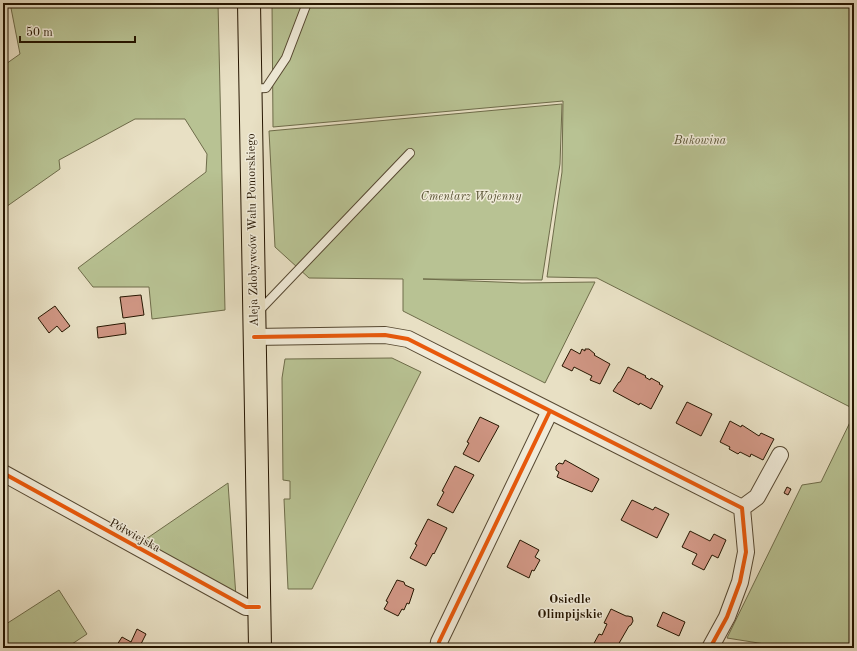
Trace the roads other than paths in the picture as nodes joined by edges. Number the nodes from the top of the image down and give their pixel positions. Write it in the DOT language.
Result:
graph roads {
  1 [pos="249,3"];
  2 [pos="307,3"];
  3 [pos="251,89"];
  4 [pos="410,153"];
  5 [pos="254,326"];
  6 [pos="550,411"];
  7 [pos="780,455"];
  8 [pos="3,473"];
  9 [pos="742,508"];
  10 [pos="259,607"];
  11 [pos="260,648"];
  12 [pos="438,648"];
  13 [pos="710,648"];
  1 -- 3 [label="main road, Aleja Zdobywców Wału Pomorskiego"];
  2 -- 3 [label="lane"];
  3 -- 5 [label="main road, Aleja Zdobywców Wału Pomorskiego"];
  4 -- 5 [label="lane"];
  5 -- 6 [label="street"];
  5 -- 10 [label="main road, Aleja Zdobywców Wału Pomorskiego"];
  6 -- 9 [label="street"];
  6 -- 12 [label="street"];
  7 -- 9 [label="street"];
  8 -- 10 [label="street, Półwiejska"];
  9 -- 13 [label="street"];
  10 -- 11 [label="main road, Aleja Zdobywców Wału Pomorskiego"];
}
